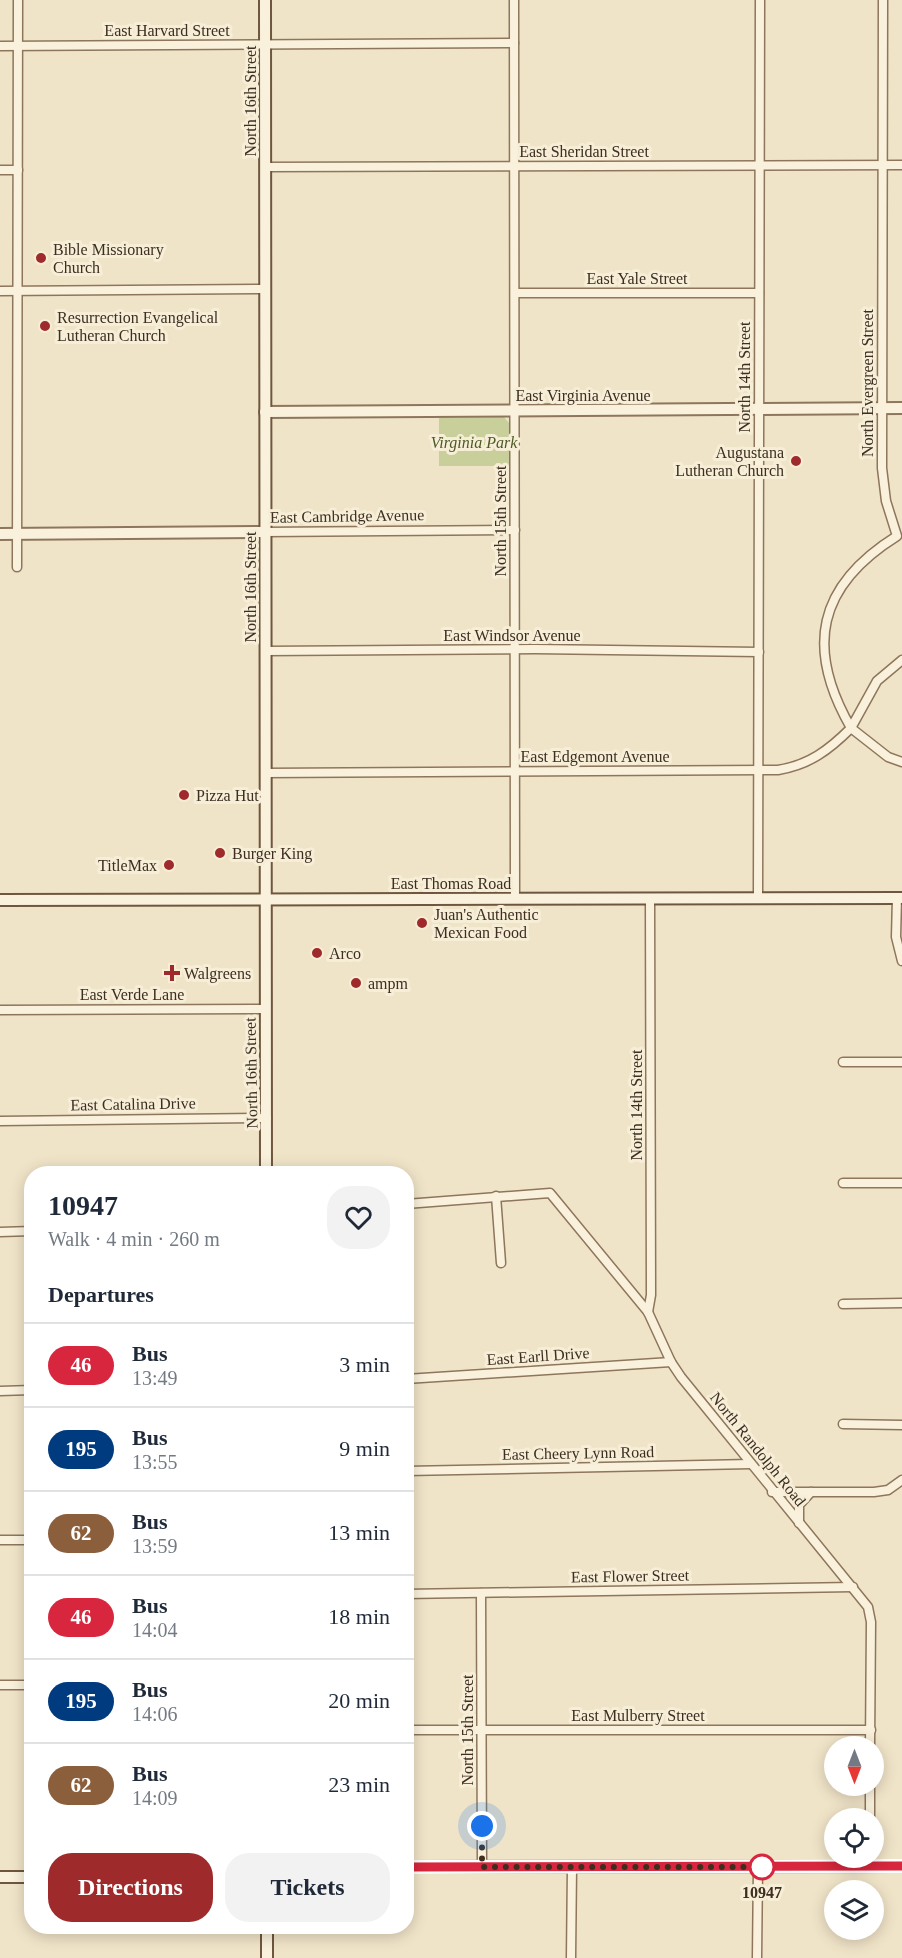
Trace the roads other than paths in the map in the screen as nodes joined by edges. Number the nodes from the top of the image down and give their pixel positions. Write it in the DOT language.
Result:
graph roads {
  1 [pos="18,0"];
  2 [pos="265,0"];
  3 [pos="514,0"];
  4 [pos="760,0"];
  5 [pos="883,0"];
  6 [pos="265,44"];
  7 [pos="514,44"];
  8 [pos="0,46"];
  9 [pos="18,46"];
  10 [pos="882,165"];
  11 [pos="902,165"];
  12 [pos="515,166"];
  13 [pos="760,166"];
  14 [pos="265,167"];
  15 [pos="0,170"];
  16 [pos="18,170"];
  17 [pos="266,290"];
  18 [pos="0,291"];
  19 [pos="17,291"];
  20 [pos="515,293"];
  21 [pos="759,293"];
  22 [pos="882,408"];
  23 [pos="902,408"];
  24 [pos="759,409"];
  25 [pos="515,410"];
  26 [pos="265,412"];
  27 [pos="515,530"];
  28 [pos="265,532"];
  29 [pos="0,534"];
  30 [pos="18,534"];
  31 [pos="900,536"];
  32 [pos="17,567"];
  33 [pos="515,650"];
  34 [pos="266,651"];
  35 [pos="759,652"];
  36 [pos="902,660"];
  37 [pos="851,728"];
  38 [pos="902,762"];
  39 [pos="516,771"];
  40 [pos="759,771"];
  41 [pos="265,773"];
  42 [pos="264,898"];
  43 [pos="515,898"];
  44 [pos="650,898"];
  45 [pos="758,898"];
  46 [pos="899,898"];
  47 [pos="0,900"];
  48 [pos="902,961"];
  49 [pos="265,1009"];
  50 [pos="0,1010"];
  51 [pos="843,1062"];
  52 [pos="902,1062"];
  53 [pos="267,1118"];
  54 [pos="0,1121"];
  55 [pos="266,1166"];
  56 [pos="843,1183"];
  57 [pos="902,1183"];
  58 [pos="496,1196"];
  59 [pos="414,1202"];
  60 [pos="24,1231"];
  61 [pos="0,1232"];
  62 [pos="501,1263"];
  63 [pos="902,1302"];
  64 [pos="843,1304"];
  65 [pos="648,1312"];
  66 [pos="671,1362"];
  67 [pos="414,1378"];
  68 [pos="0,1390"];
  69 [pos="24,1390"];
  70 [pos="843,1424"];
  71 [pos="902,1425"];
  72 [pos="751,1464"];
  73 [pos="414,1471"];
  74 [pos="902,1480"];
  75 [pos="772,1492"];
  76 [pos="810,1492"];
  77 [pos="799,1523"];
  78 [pos="0,1540"];
  79 [pos="24,1540"];
  80 [pos="853,1587"];
  81 [pos="481,1593"];
  82 [pos="414,1594"];
  83 [pos="0,1685"];
  84 [pos="24,1685"];
  85 [pos="414,1730"];
  86 [pos="481,1730"];
  87 [pos="870,1730"];
  88 [pos="870,1736"];
  89 [pos="824,1863"];
  90 [pos="884,1863"];
  91 [pos="902,1866"];
  92 [pos="414,1867"];
  93 [pos="482,1867"];
  94 [pos="572,1867"];
  95 [pos="758,1867"];
  96 [pos="0,1877"];
  97 [pos="24,1877"];
  98 [pos="267,1934"];
  99 [pos="267,1958"];
  100 [pos="571,1958"];
  101 [pos="757,1958"];
  1 -- 9 [label="street"];
  2 -- 6 [label="main road, North 16th Street"];
  3 -- 7 [label="street, North 15th Street"];
  4 -- 13 [label="street, North 14th Street"];
  5 -- 10 [label="street, North Evergreen Street"];
  6 -- 7 [label="street, East Harvard Street"];
  6 -- 9 [label="street, East Harvard Street"];
  6 -- 14 [label="main road, North 16th Street"];
  7 -- 12 [label="street, North 15th Street"];
  8 -- 9 [label="street, East Harvard Street"];
  9 -- 16 [label="street"];
  10 -- 11 [label="street, East Sheridan Street"];
  10 -- 13 [label="street, East Sheridan Street"];
  10 -- 22 [label="street, North Evergreen Street"];
  12 -- 13 [label="street, East Sheridan Street"];
  12 -- 14 [label="street, East Sheridan Street"];
  12 -- 20 [label="street, North 15th Street"];
  13 -- 21 [label="street, North 14th Street"];
  14 -- 17 [label="main road, North 16th Street"];
  15 -- 16 [label="street"];
  16 -- 19 [label="street"];
  17 -- 19 [label="street"];
  17 -- 26 [label="main road, North 16th Street"];
  18 -- 19 [label="street"];
  19 -- 30 [label="street"];
  20 -- 21 [label="street, East Yale Street"];
  20 -- 25 [label="street, North 15th Street"];
  21 -- 24 [label="street, North 14th Street"];
  22 -- 23 [label="main road, East Virginia Avenue"];
  22 -- 24 [label="main road, East Virginia Avenue"];
  22 -- 31 [label="street, North Evergreen Street"];
  24 -- 25 [label="main road, East Virginia Avenue"];
  24 -- 35 [label="street, North 14th Street"];
  25 -- 26 [label="main road, East Virginia Avenue"];
  25 -- 27 [label="street, North 15th Street"];
  26 -- 28 [label="main road, North 16th Street"];
  27 -- 28 [label="street, East Cambridge Avenue"];
  27 -- 33 [label="street, North 15th Street"];
  28 -- 30 [label="main road, East Cambridge Avenue"];
  28 -- 34 [label="main road, North 16th Street"];
  29 -- 30 [label="main road, East Cambridge Avenue"];
  30 -- 32 [label="street"];
  31 -- 37 [label="street, North Evergreen Street"];
  33 -- 34 [label="street, East Windsor Avenue"];
  33 -- 35 [label="street, East Windsor Avenue"];
  33 -- 39 [label="street, North 15th Street"];
  34 -- 41 [label="main road, North 16th Street"];
  35 -- 40 [label="street, North 14th Street"];
  36 -- 37 [label="street"];
  37 -- 38 [label="street"];
  37 -- 40 [label="street, East Edgemont Avenue"];
  39 -- 40 [label="street, East Edgemont Avenue"];
  39 -- 41 [label="street, East Edgemont Avenue"];
  39 -- 43 [label="street, North 15th Street"];
  40 -- 45 [label="street, North 14th Street"];
  41 -- 42 [label="main road, North 16th Street"];
  42 -- 43 [label="main road, East Thomas Road"];
  42 -- 47 [label="main road, East Thomas Road"];
  42 -- 49 [label="main road, North 16th Street"];
  43 -- 44 [label="main road, East Thomas Road"];
  44 -- 45 [label="main road, East Thomas Road"];
  44 -- 65 [label="street, North 14th Street"];
  45 -- 46 [label="main road, East Thomas Road"];
  46 -- 48 [label="street"];
  49 -- 50 [label="street, East Verde Lane"];
  49 -- 53 [label="main road, North 16th Street"];
  51 -- 52 [label="street"];
  53 -- 54 [label="street, East Catalina Drive"];
  53 -- 55 [label="main road, North 16th Street"];
  56 -- 57 [label="street"];
  58 -- 59 [label="street"];
  58 -- 62 [label="street"];
  58 -- 65 [label="street, North Randolph Road"];
  60 -- 61 [label="street"];
  63 -- 64 [label="street"];
  65 -- 66 [label="street, North Randolph Road"];
  66 -- 67 [label="street, East Earll Drive"];
  66 -- 72 [label="street, North Randolph Road"];
  68 -- 69 [label="street"];
  70 -- 71 [label="street"];
  72 -- 73 [label="street, East Cheery Lynn Road"];
  72 -- 75 [label="street, North Randolph Road"];
  74 -- 76 [label="street"];
  75 -- 76 [label="street"];
  75 -- 77 [label="street, North Randolph Road"];
  76 -- 77 [label="street"];
  77 -- 80 [label="street, North Randolph Road"];
  78 -- 79 [label="street"];
  80 -- 81 [label="street, East Flower Street"];
  80 -- 87 [label="street, North Randolph Road"];
  81 -- 82 [label="street, East Flower Street"];
  81 -- 86 [label="street, North 15th Street"];
  83 -- 84 [label="street"];
  85 -- 86 [label="street, East Mulberry Street"];
  86 -- 87 [label="street, East Mulberry Street"];
  86 -- 93 [label="street, North 15th Street"];
  87 -- 88 [label="street, North Randolph Road"];
  89 -- 95 [label="main road"];
  90 -- 91 [label="main road"];
  92 -- 93 [label="main road"];
  93 -- 94 [label="main road"];
  94 -- 95 [label="main road"];
  94 -- 100 [label="street"];
  95 -- 101 [label="street"];
  96 -- 97 [label="main road"];
  98 -- 99 [label="main road"];
}
